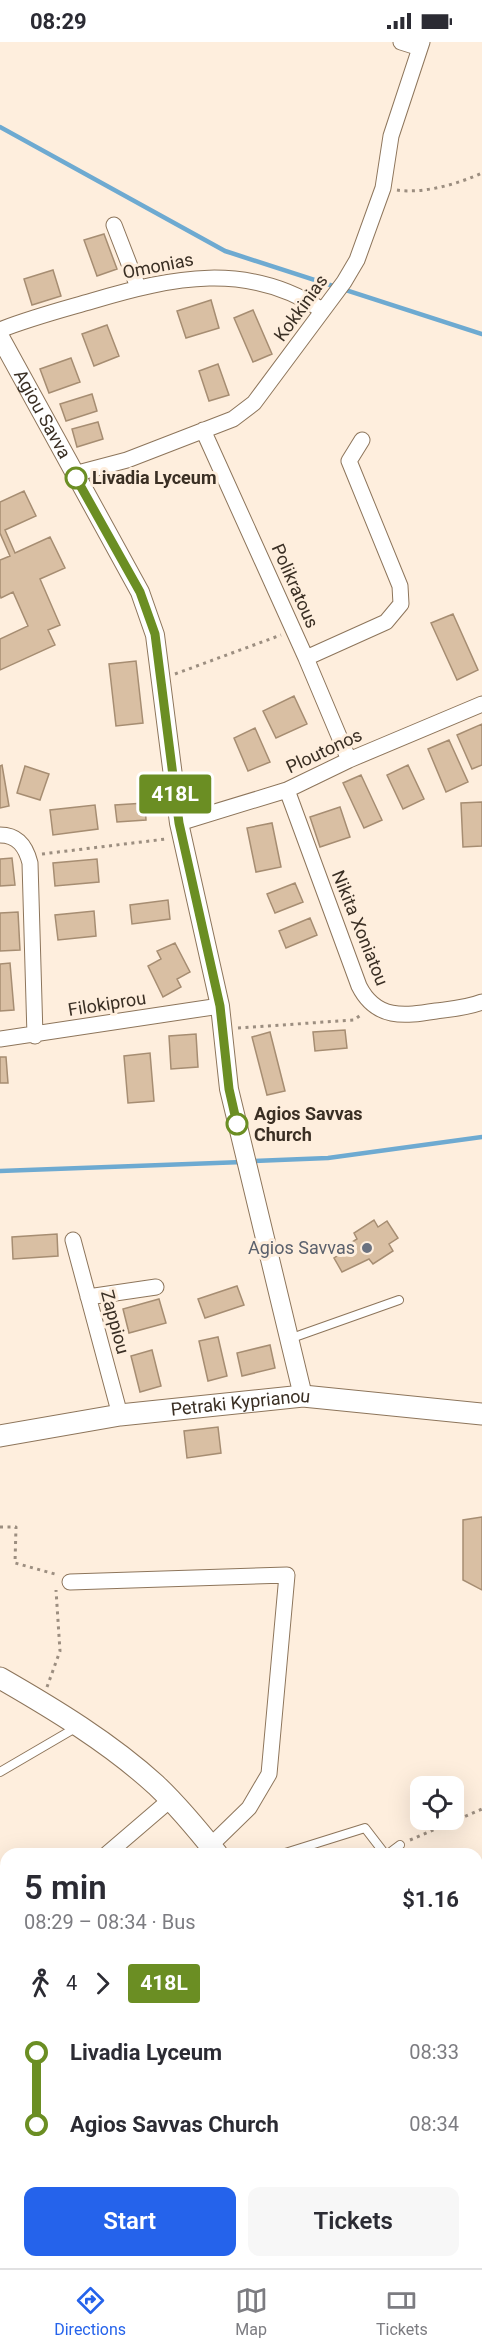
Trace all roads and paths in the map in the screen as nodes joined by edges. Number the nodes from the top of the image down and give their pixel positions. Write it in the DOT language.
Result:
graph roads {
  1 [pos="401,42"];
  2 [pos="421,45"];
  3 [pos="482,173"];
  4 [pos="383,188"];
  5 [pos="114,225"];
  6 [pos="138,287"];
  7 [pos="326,306"];
  8 [pos="0,330"];
  9 [pos="0,337"];
  10 [pos="203,430"];
  11 [pos="362,440"];
  12 [pos="74,474"];
  13 [pos="293,631"];
  14 [pos="306,658"];
  15 [pos="162,679"];
  16 [pos="482,704"];
  17 [pos="349,760"];
  18 [pos="287,790"];
  19 [pos="181,830"];
  20 [pos="0,835"];
  21 [pos="28,855"];
  22 [pos="482,1002"];
  23 [pos="373,1005"];
  24 [pos="220,1006"];
  25 [pos="225,1028"];
  26 [pos="34,1036"];
  27 [pos="0,1039"];
  28 [pos="73,1240"];
  29 [pos="156,1287"];
  30 [pos="88,1297"];
  31 [pos="399,1300"];
  32 [pos="288,1339"];
  33 [pos="303,1396"];
  34 [pos="120,1414"];
  35 [pos="482,1414"];
  36 [pos="0,1436"];
  37 [pos="0,1527"];
  38 [pos="55,1574"];
  39 [pos="70,1582"];
  40 [pos="0,1678"];
  41 [pos="42,1702"];
  42 [pos="78,1726"];
  43 [pos="0,1772"];
  44 [pos="170,1800"];
  45 [pos="482,1809"];
  46 [pos="400,1845"];
  47 [pos="114,1848"];
  48 [pos="211,1848"];
  49 [pos="215,1848"];
  50 [pos="301,1848"];
  51 [pos="382,1848"];
  52 [pos="396,1848"];
  1 -- 2 [label="street"];
  2 -- 4 [label="street, Kokkinias"];
  3 -- 4 [label="path"];
  4 -- 7 [label="street, Kokkinias"];
  5 -- 6 [label="street"];
  6 -- 7 [label="street, Omonias"];
  6 -- 8 [label="street, Omonias"];
  7 -- 10 [label="street, Kokkinias"];
  9 -- 12 [label="street, Agiou Savva"];
  10 -- 12 [label="street, Kokkinias"];
  10 -- 13 [label="street, Polikratous"];
  11 -- 14 [label="street"];
  12 -- 15 [label="street, Agiou Savva"];
  13 -- 14 [label="street, Polikratous"];
  13 -- 15 [label="path"];
  14 -- 17 [label="street, Polikratous"];
  15 -- 19 [label="street, Agiou Savva"];
  16 -- 17 [label="street, Ploutonos"];
  17 -- 18 [label="street, Ploutonos"];
  18 -- 19 [label="street, Ploutonos"];
  18 -- 23 [label="street, Nikita Xoniatou"];
  19 -- 21 [label="path"];
  19 -- 24 [label="street, Agiou Savva"];
  20 -- 21 [label="street"];
  21 -- 26 [label="street"];
  22 -- 23 [label="street, Nikita Xoniatou"];
  23 -- 25 [label="path"];
  24 -- 25 [label="street, Agiou Savva"];
  24 -- 26 [label="street, Filokiprou"];
  25 -- 32 [label="street, Agiou Savva"];
  26 -- 27 [label="street, Filokiprou"];
  28 -- 30 [label="street, Zappiou"];
  29 -- 30 [label="street"];
  30 -- 34 [label="street, Zappiou"];
  31 -- 32 [label="lane"];
  32 -- 33 [label="street, Agiou Savva"];
  33 -- 34 [label="main road, Petraki Kyprianou"];
  33 -- 35 [label="main road, Petraki Kyprianou"];
  34 -- 36 [label="main road, Petraki Kyprianou"];
  37 -- 38 [label="path"];
  38 -- 39 [label="path"];
  38 -- 41 [label="path"];
  39 -- 49 [label="street"];
  40 -- 41 [label="main road"];
  41 -- 42 [label="main road"];
  42 -- 43 [label="lane"];
  42 -- 44 [label="main road"];
  44 -- 47 [label="street"];
  44 -- 48 [label="main road"];
  45 -- 46 [label="path"];
  46 -- 52 [label="lane"];
  50 -- 51 [label="lane"];
}
